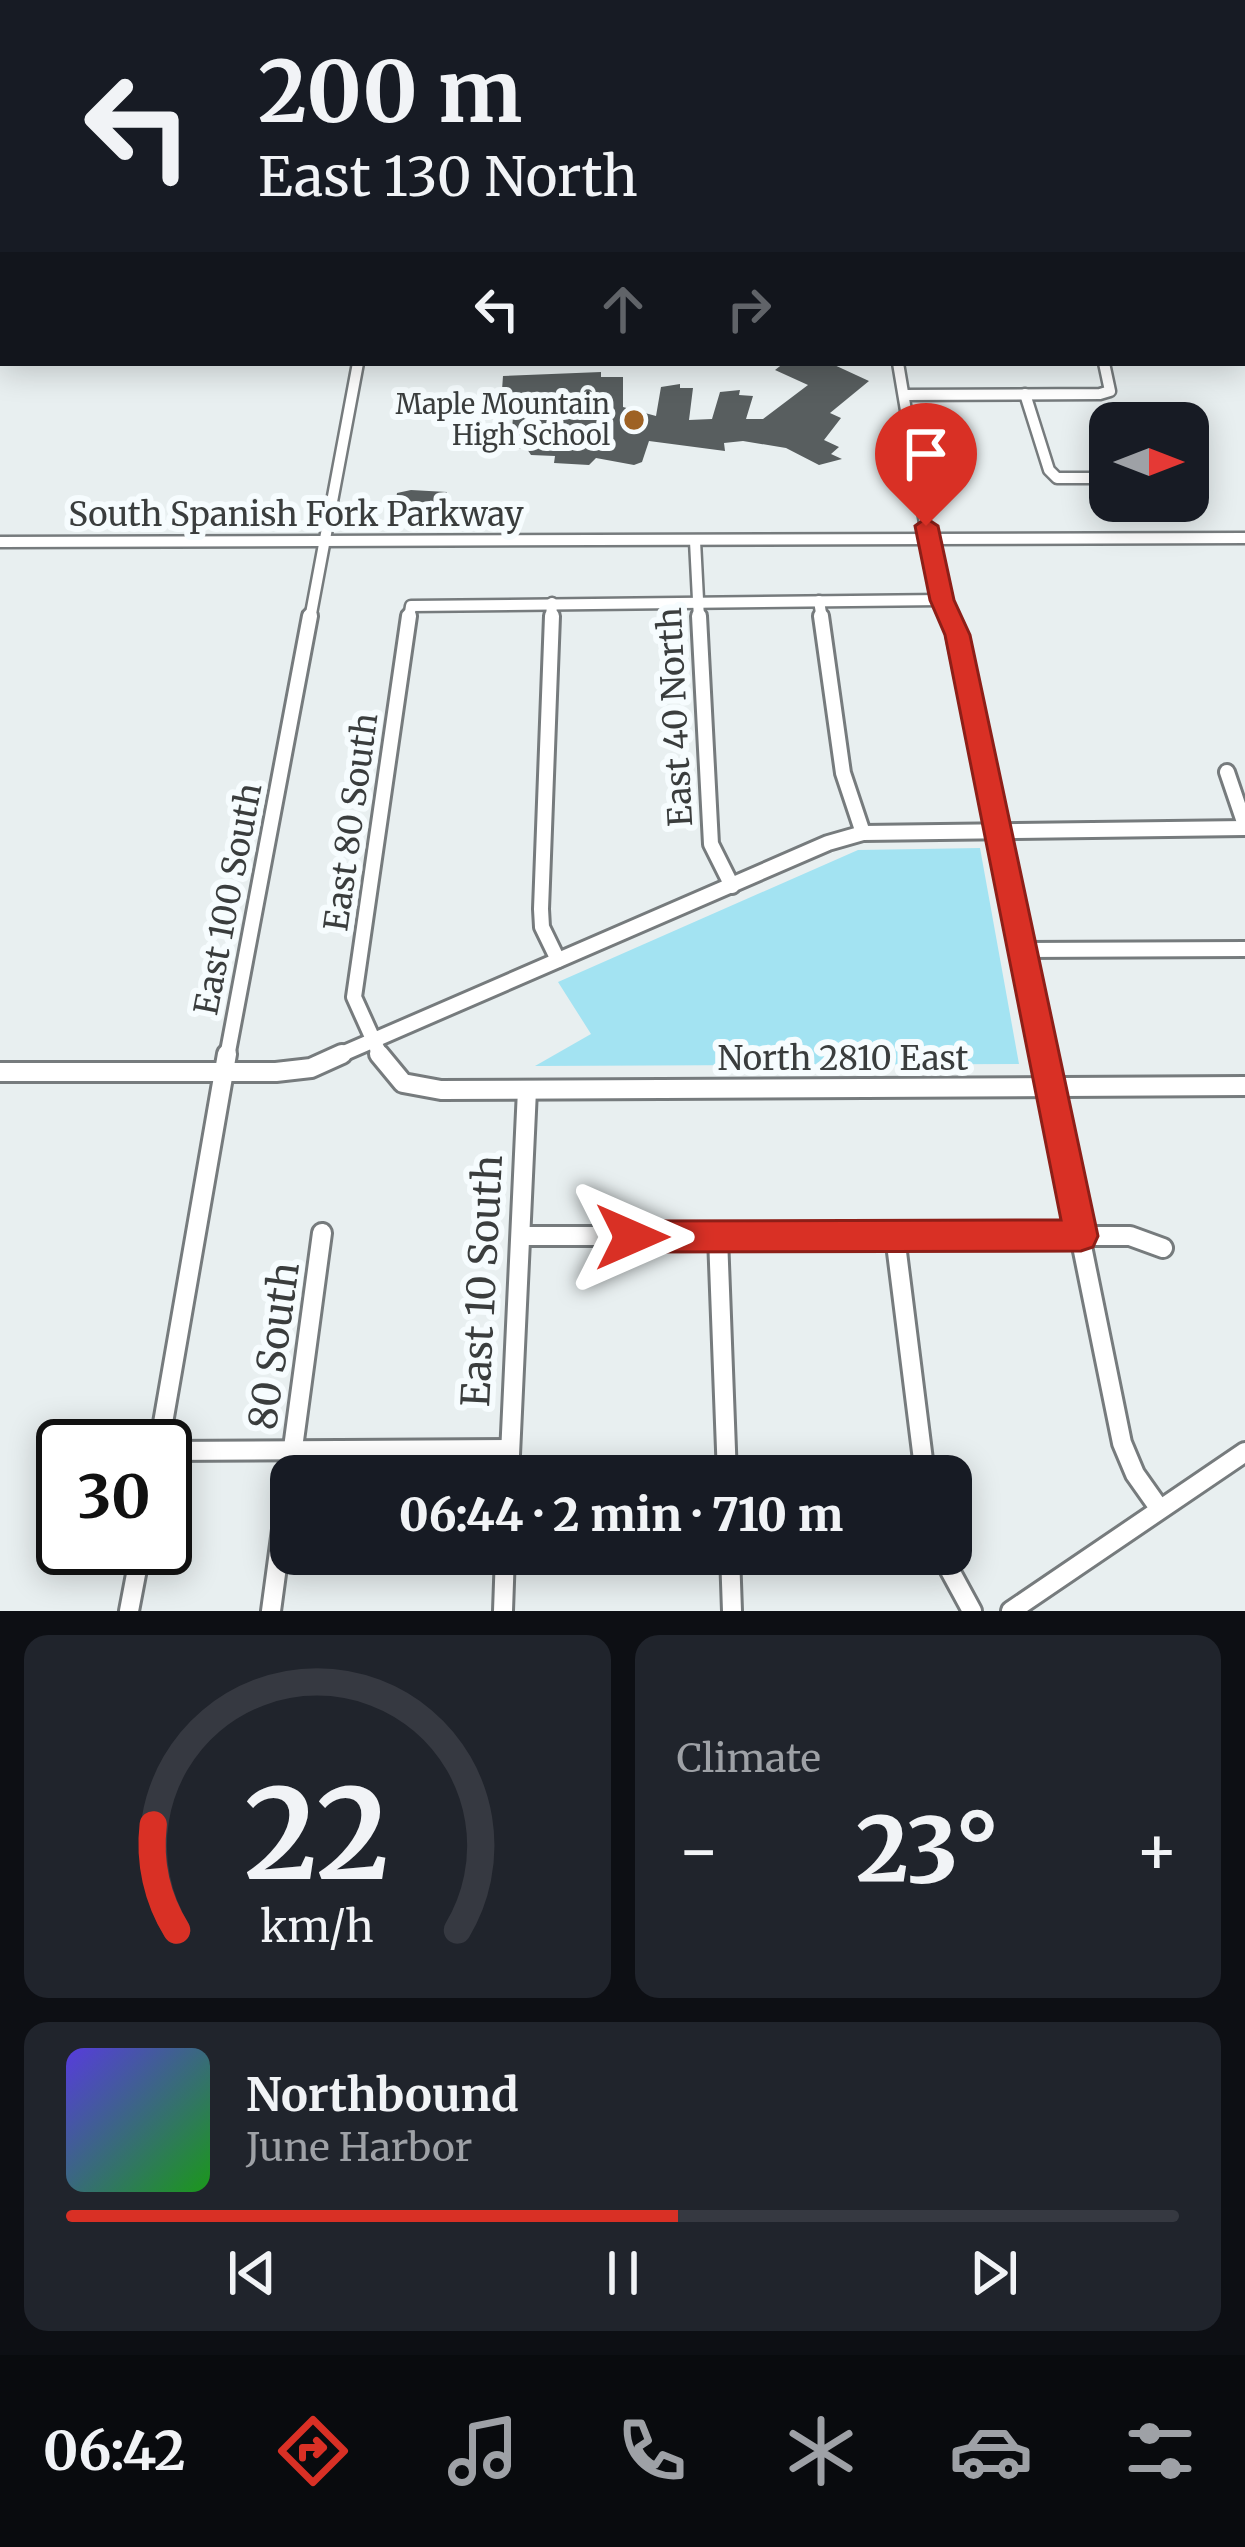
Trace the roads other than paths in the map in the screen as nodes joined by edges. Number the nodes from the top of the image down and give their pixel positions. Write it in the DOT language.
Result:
graph roads {
  1 [pos="357,366"];
  2 [pos="899,366"];
  3 [pos="1105,366"];
  4 [pos="1024,394"];
  5 [pos="905,395"];
  6 [pos="1089,478"];
  7 [pos="1245,538"];
  8 [pos="929,539"];
  9 [pos="327,541"];
  10 [pos="695,541"];
  11 [pos="0,542"];
  12 [pos="942,600"];
  13 [pos="819,601"];
  14 [pos="699,602"];
  15 [pos="552,603"];
  16 [pos="1227,772"];
  17 [pos="1245,826"];
  18 [pos="998,829"];
  19 [pos="863,833"];
  20 [pos="732,886"];
  21 [pos="1245,949"];
  22 [pos="1023,950"];
  23 [pos="558,961"];
  24 [pos="371,1044"];
  25 [pos="0,1072"];
  26 [pos="225,1072"];
  27 [pos="1245,1086"];
  28 [pos="1051,1087"];
  29 [pos="527,1090"];
  30 [pos="322,1233"];
  31 [pos="521,1236"];
  32 [pos="895,1236"];
  33 [pos="1081,1236"];
  34 [pos="718,1237"];
  35 [pos="1163,1248"];
  36 [pos="167,1419"];
  37 [pos="192,1448"];
  38 [pos="510,1449"];
  39 [pos="293,1450"];
  40 [pos="1245,1453"];
  41 [pos="510,1455"];
  42 [pos="726,1455"];
  43 [pos="922,1455"];
  44 [pos="1159,1508"];
  45 [pos="136,1575"];
  46 [pos="504,1575"];
  47 [pos="731,1575"];
  48 [pos="952,1575"];
  49 [pos="129,1611"];
  50 [pos="272,1611"];
  51 [pos="503,1611"];
  52 [pos="732,1611"];
  53 [pos="972,1611"];
  54 [pos="1011,1611"];
  1 -- 9 [label="street, East 100 South"];
  2 -- 5 [label="street"];
  3 -- 4 [label="street"];
  4 -- 5 [label="street"];
  4 -- 6 [label="street"];
  5 -- 8 [label="street"];
  7 -- 8 [label="street, South Spanish Fork Parkway"];
  8 -- 10 [label="street, South Spanish Fork Parkway"];
  8 -- 12 [label="street"];
  9 -- 10 [label="street, South Spanish Fork Parkway"];
  9 -- 11 [label="street, South Spanish Fork Parkway"];
  9 -- 26 [label="street, East 100 South"];
  10 -- 14 [label="street, East 40 North"];
  12 -- 13 [label="street"];
  12 -- 18 [label="street"];
  13 -- 14 [label="street"];
  13 -- 19 [label="street"];
  14 -- 15 [label="street"];
  14 -- 20 [label="street, East 40 North"];
  15 -- 23 [label="street"];
  15 -- 24 [label="street, East 80 South"];
  16 -- 17 [label="street"];
  17 -- 18 [label="street"];
  18 -- 19 [label="street"];
  18 -- 22 [label="street"];
  19 -- 20 [label="street"];
  20 -- 23 [label="street"];
  21 -- 22 [label="street"];
  22 -- 28 [label="street"];
  23 -- 24 [label="street"];
  24 -- 26 [label="street"];
  24 -- 29 [label="street, North 2810 East"];
  25 -- 26 [label="street"];
  26 -- 36 [label="street, East 100 South"];
  27 -- 28 [label="street, North 2810 East"];
  28 -- 29 [label="street, North 2810 East"];
  28 -- 33 [label="street"];
  29 -- 31 [label="street, East 10 South"];
  30 -- 39 [label="street, 80 South"];
  31 -- 34 [label="street"];
  31 -- 38 [label="street, East 10 South"];
  32 -- 33 [label="street"];
  32 -- 34 [label="street"];
  32 -- 43 [label="street"];
  33 -- 35 [label="street"];
  33 -- 44 [label="street"];
  34 -- 42 [label="street"];
  37 -- 39 [label="street"];
  38 -- 39 [label="street"];
  38 -- 41 [label="street, East 10 South"];
  39 -- 50 [label="street, 80 South"];
  40 -- 44 [label="street"];
  44 -- 54 [label="street"];
  45 -- 49 [label="street"];
  46 -- 51 [label="street"];
  47 -- 52 [label="street"];
  48 -- 53 [label="street"];
}
